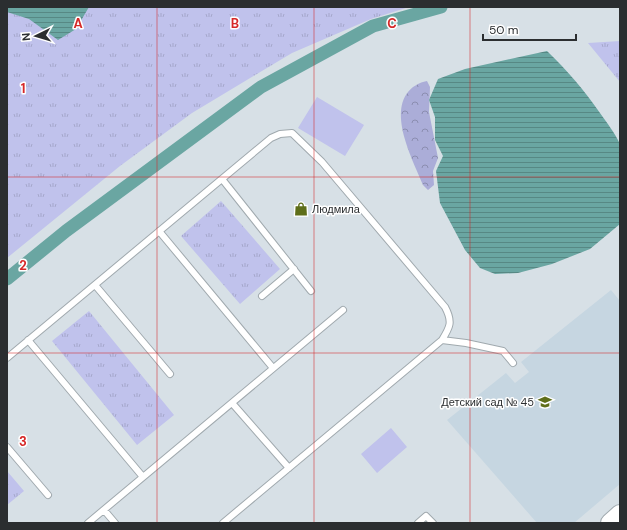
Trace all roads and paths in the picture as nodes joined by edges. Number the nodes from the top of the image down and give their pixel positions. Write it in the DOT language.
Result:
graph roads {
  1 [pos="222,179"];
  2 [pos="159,231"];
  3 [pos="294,269"];
  4 [pos="94,285"];
  5 [pos="312,291"];
  6 [pos="262,296"];
  7 [pos="343,310"];
  8 [pos="28,340"];
  9 [pos="442,340"];
  10 [pos="7,358"];
  11 [pos="513,363"];
  12 [pos="273,368"];
  13 [pos="170,374"];
  14 [pos="232,403"];
  15 [pos="7,447"];
  16 [pos="289,468"];
  17 [pos="143,477"];
  18 [pos="48,495"];
  19 [pos="104,510"];
  20 [pos="88,523"];
  21 [pos="115,523"];
  22 [pos="223,523"];
  23 [pos="418,523"];
  24 [pos="433,523"];
  1 -- 2 [label="lane"];
  1 -- 3 [label="lane"];
  1 -- 9 [label="lane"];
  2 -- 4 [label="lane"];
  2 -- 12 [label="lane"];
  3 -- 5 [label="lane"];
  3 -- 6 [label="lane"];
  4 -- 8 [label="lane"];
  4 -- 13 [label="lane"];
  7 -- 12 [label="lane"];
  8 -- 10 [label="lane"];
  8 -- 17 [label="lane"];
  9 -- 11 [label="lane"];
  9 -- 16 [label="lane"];
  12 -- 14 [label="lane"];
  14 -- 16 [label="lane"];
  14 -- 17 [label="lane"];
  15 -- 18 [label="lane"];
  16 -- 22 [label="lane"];
  17 -- 19 [label="lane"];
  19 -- 20 [label="lane"];
  19 -- 21 [label="lane"];
  23 -- 24 [label="lane"];
}
